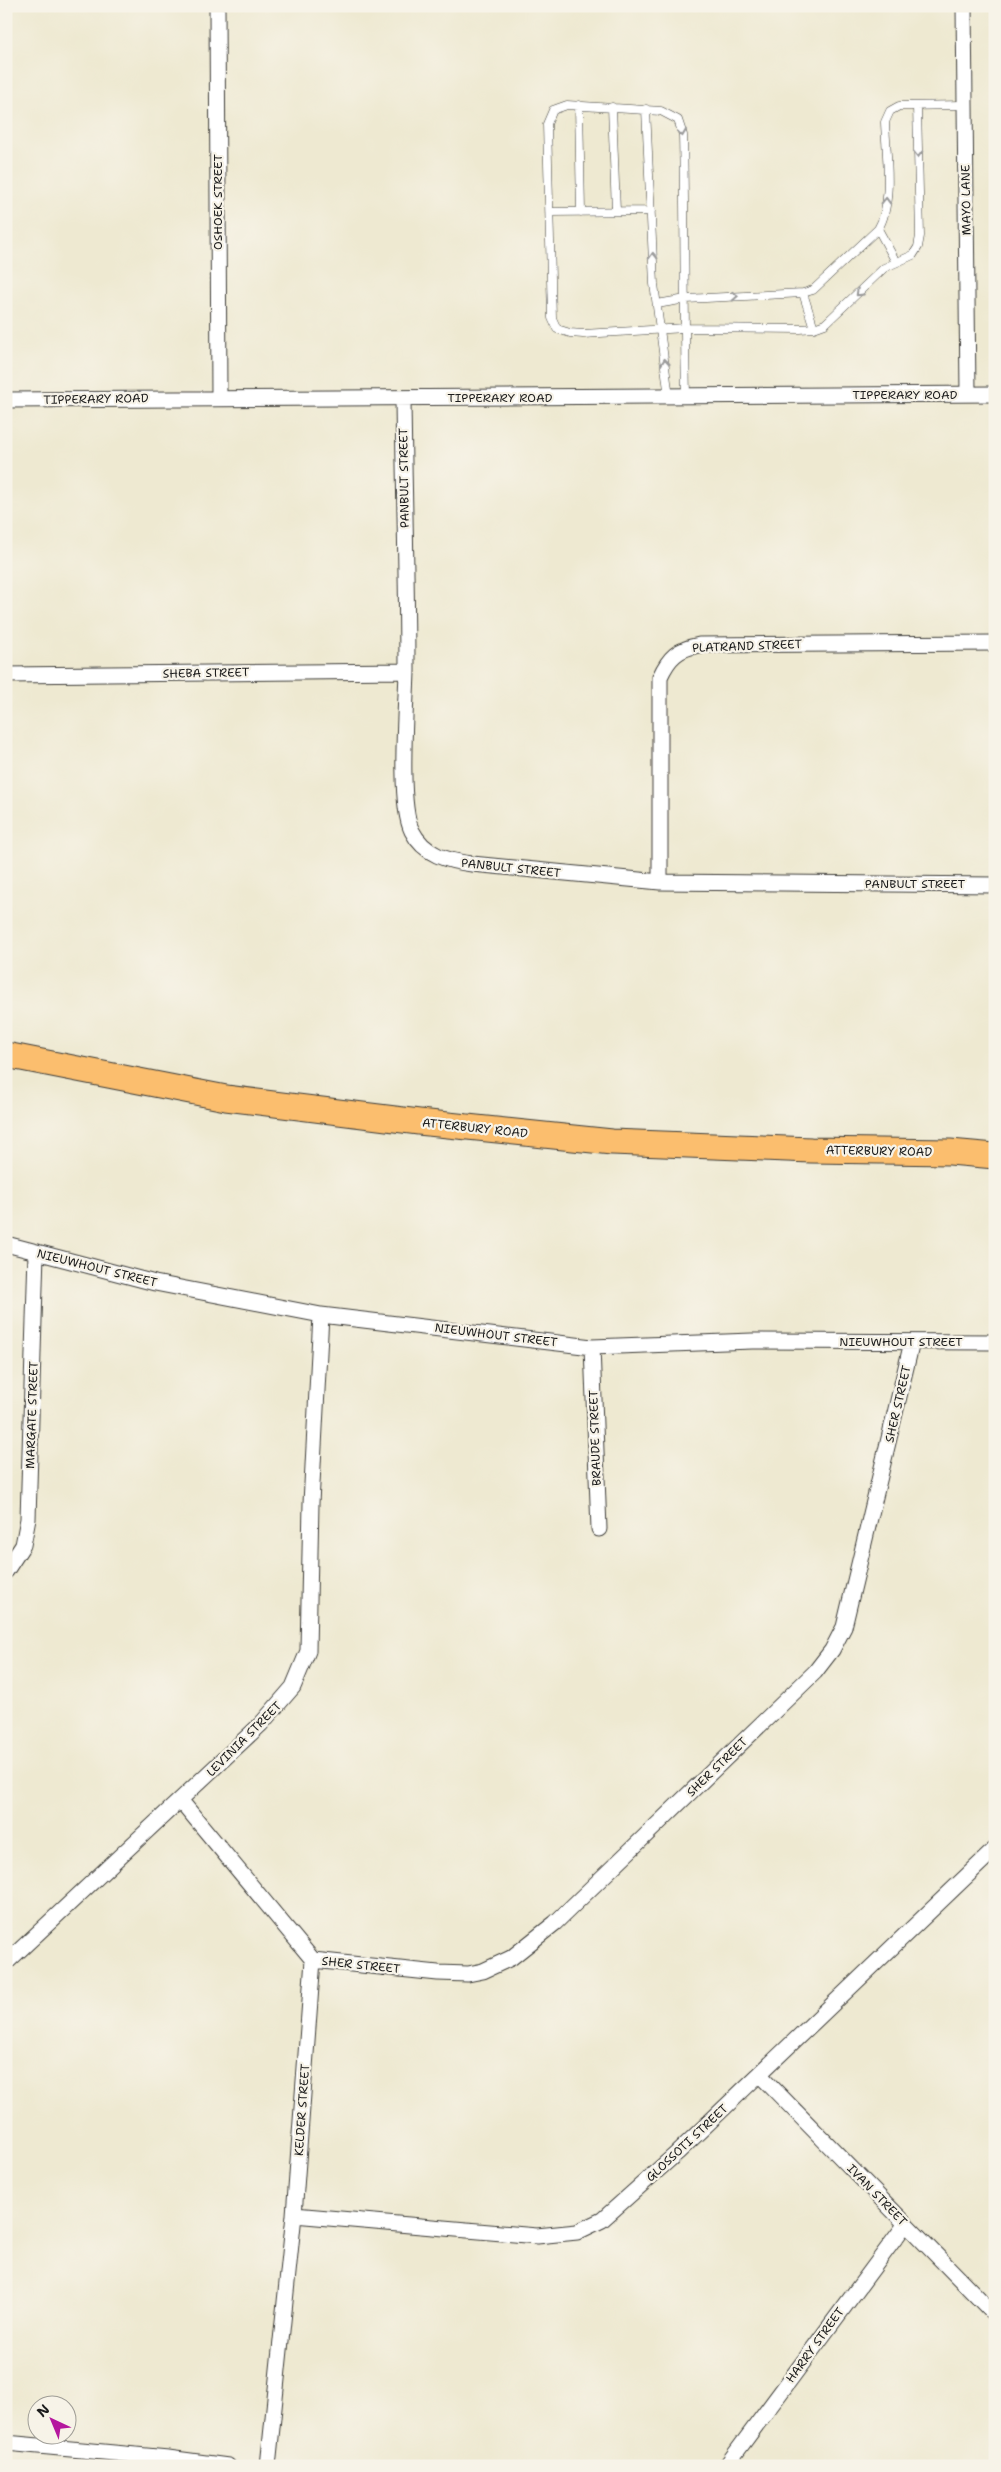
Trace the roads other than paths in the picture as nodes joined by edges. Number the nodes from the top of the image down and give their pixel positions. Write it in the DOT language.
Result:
graph roads {
  1 [pos="217,6"];
  2 [pos="964,6"];
  3 [pos="579,105"];
  4 [pos="964,105"];
  5 [pos="917,106"];
  6 [pos="612,107"];
  7 [pos="646,109"];
  8 [pos="616,211"];
  9 [pos="651,211"];
  10 [pos="550,212"];
  11 [pos="581,212"];
  12 [pos="878,229"];
  13 [pos="896,262"];
  14 [pos="803,293"];
  15 [pos="686,299"];
  16 [pos="657,304"];
  17 [pos="662,328"];
  18 [pos="685,328"];
  19 [pos="814,328"];
  20 [pos="968,394"];
  21 [pos="995,394"];
  22 [pos="669,396"];
  23 [pos="686,396"];
  24 [pos="218,397"];
  25 [pos="403,398"];
  26 [pos="6,400"];
  27 [pos="995,643"];
  28 [pos="406,672"];
  29 [pos="6,675"];
  30 [pos="660,882"];
  31 [pos="995,885"];
  32 [pos="6,1055"];
  33 [pos="995,1144"];
  34 [pos="950,1152"];
  35 [pos="995,1156"];
  36 [pos="6,1244"];
  37 [pos="36,1253"];
  38 [pos="321,1315"];
  39 [pos="912,1342"];
  40 [pos="995,1342"];
  41 [pos="592,1347"];
  42 [pos="598,1529"];
  43 [pos="6,1571"];
  44 [pos="181,1801"];
  45 [pos="995,1848"];
  46 [pos="313,1960"];
  47 [pos="6,1963"];
  48 [pos="760,2075"];
  49 [pos="294,2216"];
  50 [pos="905,2224"];
  51 [pos="995,2315"];
  52 [pos="6,2443"];
  53 [pos="228,2466"];
  54 [pos="268,2466"];
  55 [pos="726,2466"];
  1 -- 24 [label="street, OSHOEK STREET"];
  2 -- 4 [label="street, MAYO LANE"];
  3 -- 6 [label="lane"];
  3 -- 10 [label="lane"];
  3 -- 11 [label="lane"];
  4 -- 5 [label="lane"];
  4 -- 20 [label="street, MAYO LANE"];
  12 -- 5 [label="lane, one-way"];
  5 -- 13 [label="lane, one-way"];
  6 -- 7 [label="lane"];
  6 -- 8 [label="lane"];
  7 -- 9 [label="lane"];
  7 -- 15 [label="lane, one-way"];
  8 -- 9 [label="lane"];
  8 -- 11 [label="lane"];
  16 -- 9 [label="lane, one-way"];
  10 -- 11 [label="lane"];
  10 -- 17 [label="lane"];
  12 -- 13 [label="lane"];
  12 -- 14 [label="lane"];
  13 -- 19 [label="lane, one-way"];
  15 -- 14 [label="lane, one-way"];
  14 -- 19 [label="lane"];
  15 -- 16 [label="lane"];
  15 -- 18 [label="lane"];
  16 -- 17 [label="lane"];
  17 -- 18 [label="lane"];
  22 -- 17 [label="lane, one-way"];
  18 -- 19 [label="lane"];
  18 -- 23 [label="lane"];
  20 -- 21 [label="street, TIPPERARY ROAD"];
  20 -- 23 [label="street, TIPPERARY ROAD"];
  22 -- 23 [label="street, TIPPERARY ROAD"];
  22 -- 25 [label="street, TIPPERARY ROAD"];
  24 -- 25 [label="street, TIPPERARY ROAD"];
  24 -- 26 [label="street, TIPPERARY ROAD"];
  25 -- 28 [label="street, PANBULT STREET"];
  27 -- 30 [label="street, PLATRAND STREET"];
  28 -- 29 [label="street, SHEBA STREET"];
  28 -- 30 [label="street, PANBULT STREET"];
  30 -- 31 [label="street, PANBULT STREET"];
  32 -- 34 [label="main road, ATTERBURY ROAD"];
  33 -- 34 [label="main road, ATTERBURY ROAD"];
  34 -- 35 [label="main road, ATTERBURY ROAD"];
  36 -- 37 [label="street, NIEUWHOUT STREET"];
  37 -- 38 [label="street, NIEUWHOUT STREET"];
  37 -- 43 [label="street, MARGATE STREET"];
  38 -- 41 [label="street, NIEUWHOUT STREET"];
  38 -- 44 [label="street, LEVINIA STREET"];
  39 -- 40 [label="street, NIEUWHOUT STREET"];
  39 -- 41 [label="street, NIEUWHOUT STREET"];
  39 -- 46 [label="street, SHER STREET"];
  41 -- 42 [label="street, BRAUDE STREET"];
  44 -- 46 [label="street"];
  44 -- 47 [label="street, LEVINIA STREET"];
  45 -- 48 [label="street, GLOSSOTI STREET"];
  46 -- 49 [label="street, KELDER STREET"];
  48 -- 49 [label="street, GLOSSOTI STREET"];
  48 -- 50 [label="street, IVAN STREET"];
  49 -- 54 [label="street, KELDER STREET"];
  50 -- 51 [label="street, IVAN STREET"];
  50 -- 55 [label="street, HARRY STREET"];
  52 -- 53 [label="street"];
}
